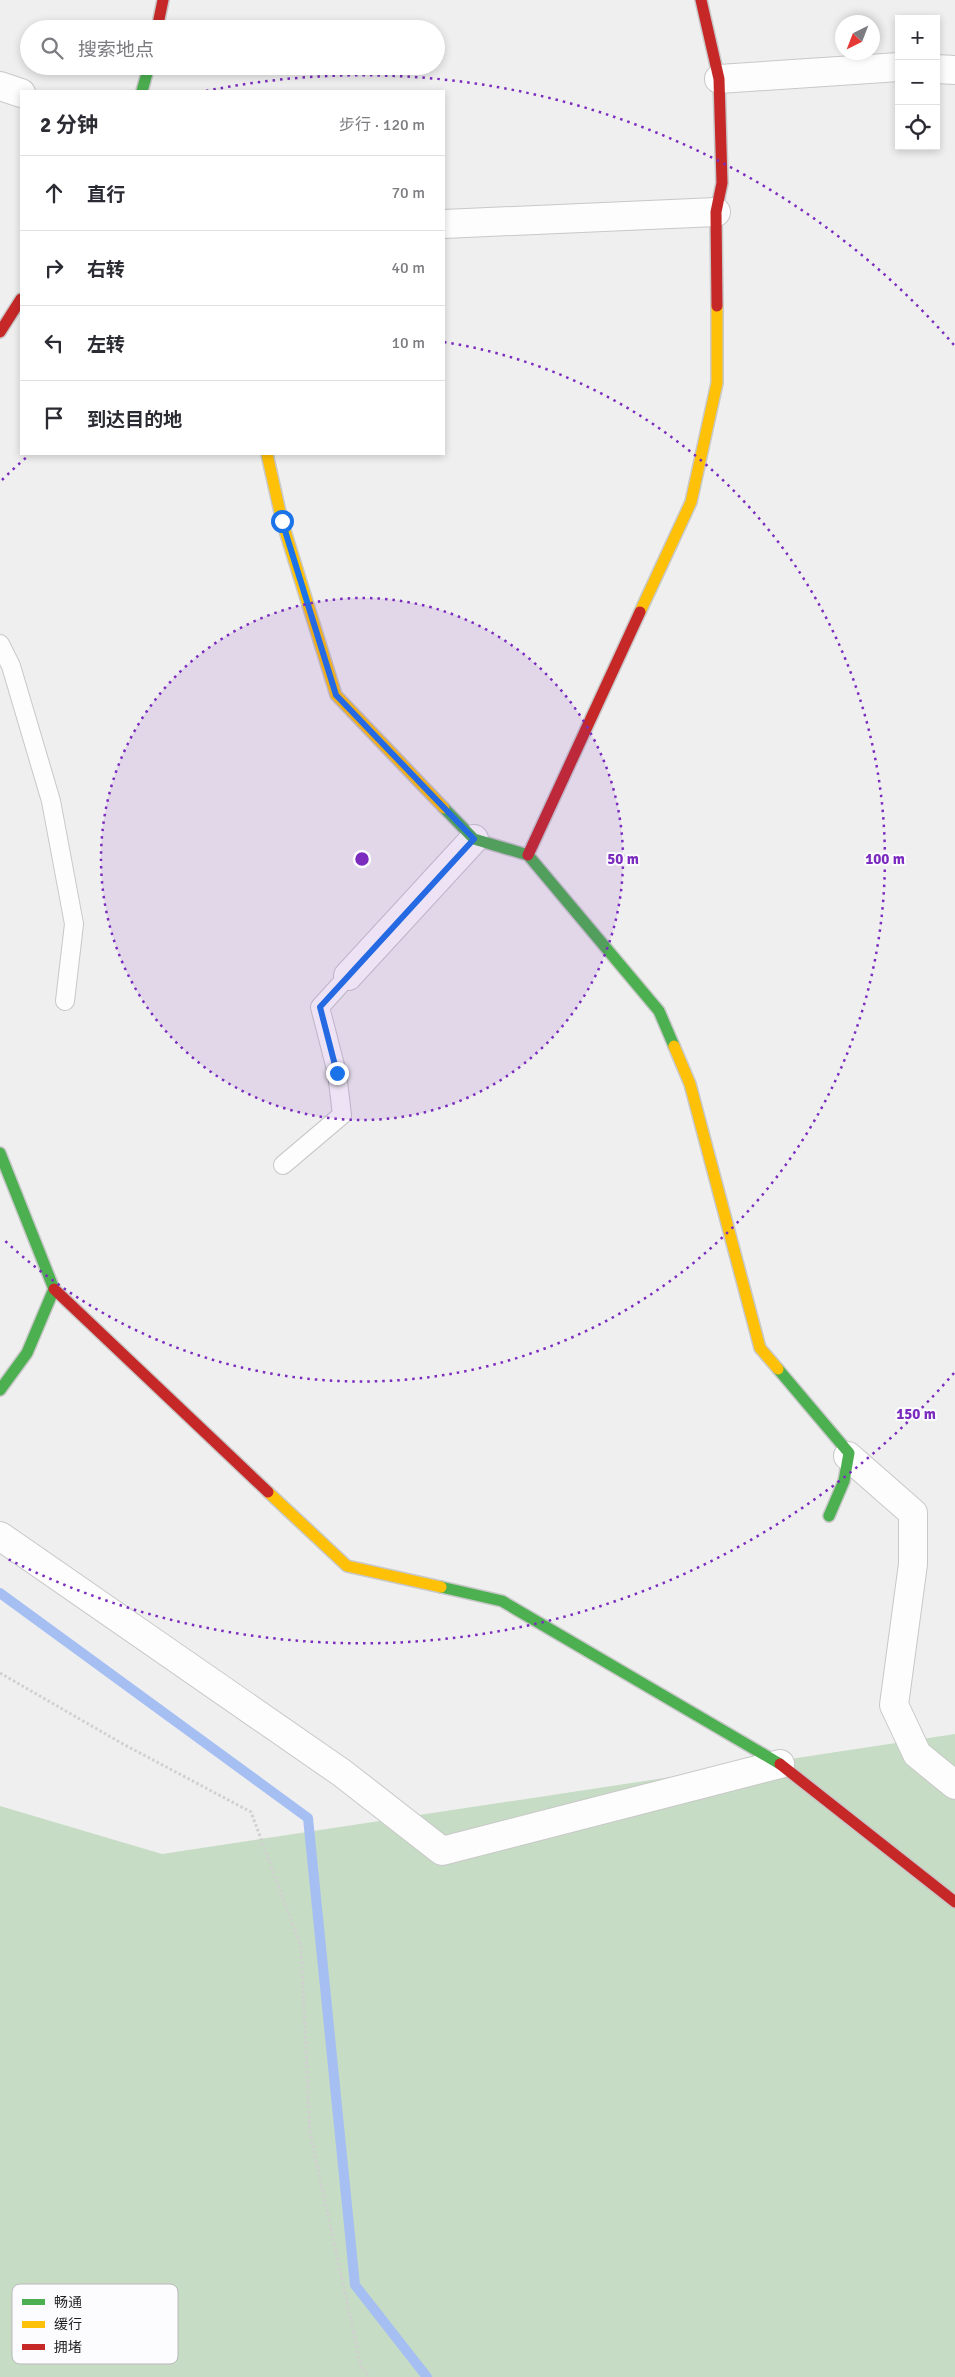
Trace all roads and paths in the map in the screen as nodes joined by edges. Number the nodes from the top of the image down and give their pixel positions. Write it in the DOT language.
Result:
graph roads {
  1 [pos="163,0"];
  2 [pos="702,0"];
  3 [pos="159,20"];
  4 [pos="895,67"];
  5 [pos="940,69"];
  6 [pos="955,70"];
  7 [pos="146,75"];
  8 [pos="719,79"];
  9 [pos="0,86"];
  10 [pos="142,90"];
  11 [pos="20,93"];
  12 [pos="716,212"];
  13 [pos="445,224"];
  14 [pos="20,301"];
  15 [pos="0,332"];
  16 [pos="267,455"];
  17 [pos="0,644"];
  18 [pos="474,839"];
  19 [pos="528,855"];
  20 [pos="348,976"];
  21 [pos="65,1001"];
  22 [pos="0,1153"];
  23 [pos="283,1165"];
  24 [pos="54,1288"];
  25 [pos="0,1390"];
  26 [pos="848,1456"];
  27 [pos="829,1516"];
  28 [pos="0,1536"];
  29 [pos="0,1673"];
  30 [pos="780,1764"];
  31 [pos="955,1785"];
  32 [pos="955,1902"];
  33 [pos="369,2377"];
  1 -- 3 [label="street"];
  2 -- 8 [label="street"];
  4 -- 8 [label="street"];
  5 -- 6 [label="street"];
  7 -- 10 [label="street"];
  8 -- 12 [label="street"];
  9 -- 11 [label="street"];
  12 -- 13 [label="street"];
  12 -- 19 [label="street"];
  14 -- 15 [label="street"];
  16 -- 18 [label="street"];
  17 -- 21 [label="lane"];
  18 -- 19 [label="street"];
  18 -- 20 [label="street"];
  19 -- 26 [label="street"];
  20 -- 23 [label="lane"];
  22 -- 24 [label="street"];
  24 -- 25 [label="street"];
  24 -- 30 [label="street"];
  26 -- 27 [label="street"];
  26 -- 31 [label="street"];
  28 -- 30 [label="street"];
  29 -- 33 [label="path"];
  30 -- 32 [label="street"];
}
